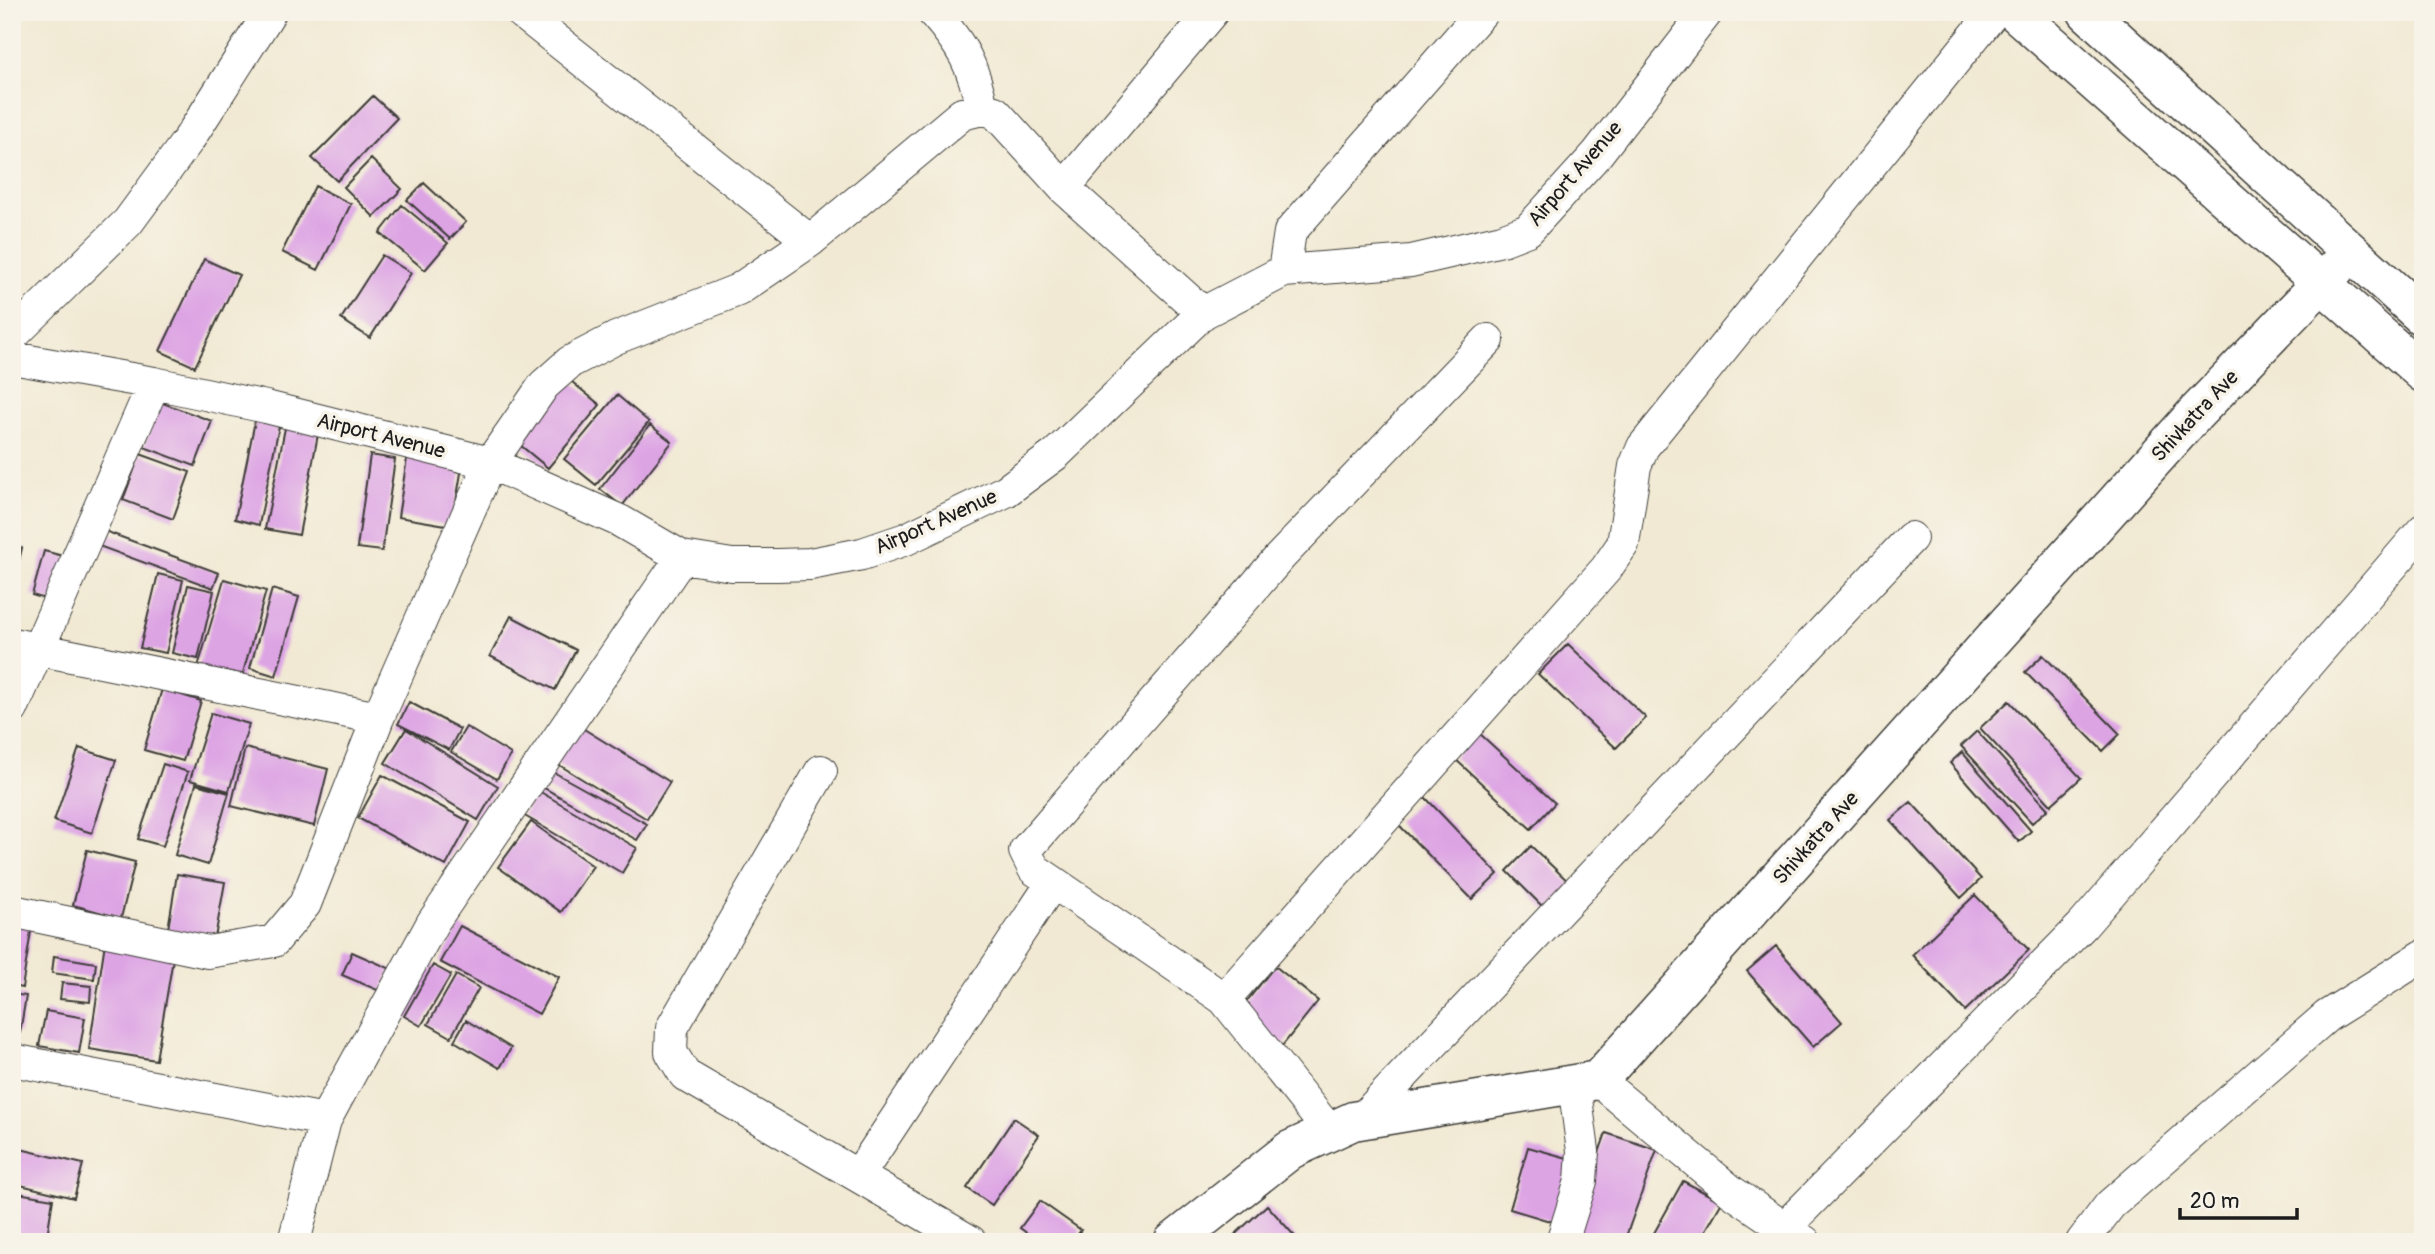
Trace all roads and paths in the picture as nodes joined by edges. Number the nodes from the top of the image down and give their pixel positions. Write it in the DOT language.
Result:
graph roads {
  1 [pos="270,12"];
  2 [pos="522,12"];
  3 [pos="933,12"];
  4 [pos="1212,12"];
  5 [pos="1482,12"];
  6 [pos="1707,12"];
  7 [pos="1994,12"];
  8 [pos="2015,12"];
  9 [pos="2087,12"];
  10 [pos="982,109"];
  11 [pos="1064,188"];
  12 [pos="810,241"];
  13 [pos="2350,253"];
  14 [pos="1284,271"];
  15 [pos="2320,283"];
  16 [pos="1203,313"];
  17 [pos="2423,317"];
  18 [pos="12,337"];
  19 [pos="1488,340"];
  20 [pos="12,358"];
  21 [pos="2423,373"];
  22 [pos="154,383"];
  23 [pos="490,463"];
  24 [pos="2423,530"];
  25 [pos="1910,538"];
  26 [pos="682,557"];
  27 [pos="25,646"];
  28 [pos="12,709"];
  29 [pos="378,718"];
  30 [pos="821,771"];
  31 [pos="1053,882"];
  32 [pos="12,911"];
  33 [pos="2423,956"];
  34 [pos="1224,999"];
  35 [pos="12,1060"];
  36 [pos="1586,1082"];
  37 [pos="325,1120"];
  38 [pos="1346,1126"];
  39 [pos="858,1176"];
  40 [pos="1795,1234"];
  41 [pos="294,1242"];
  42 [pos="971,1242"];
  43 [pos="1173,1242"];
  44 [pos="1562,1242"];
  45 [pos="2082,1242"];
  1 -- 18 [label="street"];
  2 -- 12 [label="street"];
  3 -- 10 [label="street"];
  4 -- 11 [label="street"];
  5 -- 14 [label="street"];
  6 -- 14 [label="street, Airport Avenue"];
  7 -- 34 [label="street"];
  8 -- 15 [label="street"];
  9 -- 13 [label="street"];
  10 -- 11 [label="street"];
  10 -- 12 [label="street"];
  11 -- 16 [label="street"];
  12 -- 23 [label="street"];
  13 -- 15 [label="street, Shivkatra Ave"];
  13 -- 17 [label="street"];
  14 -- 16 [label="street, Airport Avenue"];
  15 -- 21 [label="street"];
  15 -- 36 [label="street, Shivkatra Ave"];
  16 -- 26 [label="street, Airport Avenue"];
  19 -- 31 [label="street"];
  20 -- 22 [label="street, Airport Avenue"];
  22 -- 23 [label="street, Airport Avenue"];
  22 -- 27 [label="street"];
  23 -- 26 [label="street, Airport Avenue"];
  23 -- 29 [label="street"];
  24 -- 40 [label="street"];
  25 -- 38 [label="street"];
  26 -- 37 [label="street"];
  27 -- 28 [label="street"];
  27 -- 29 [label="street"];
  29 -- 32 [label="street"];
  30 -- 39 [label="street"];
  31 -- 34 [label="street"];
  31 -- 39 [label="street"];
  33 -- 45 [label="street"];
  34 -- 38 [label="street"];
  35 -- 37 [label="street"];
  36 -- 38 [label="street"];
  36 -- 40 [label="street"];
  36 -- 44 [label="street"];
  37 -- 41 [label="street"];
  38 -- 43 [label="street"];
  39 -- 42 [label="street"];
}
